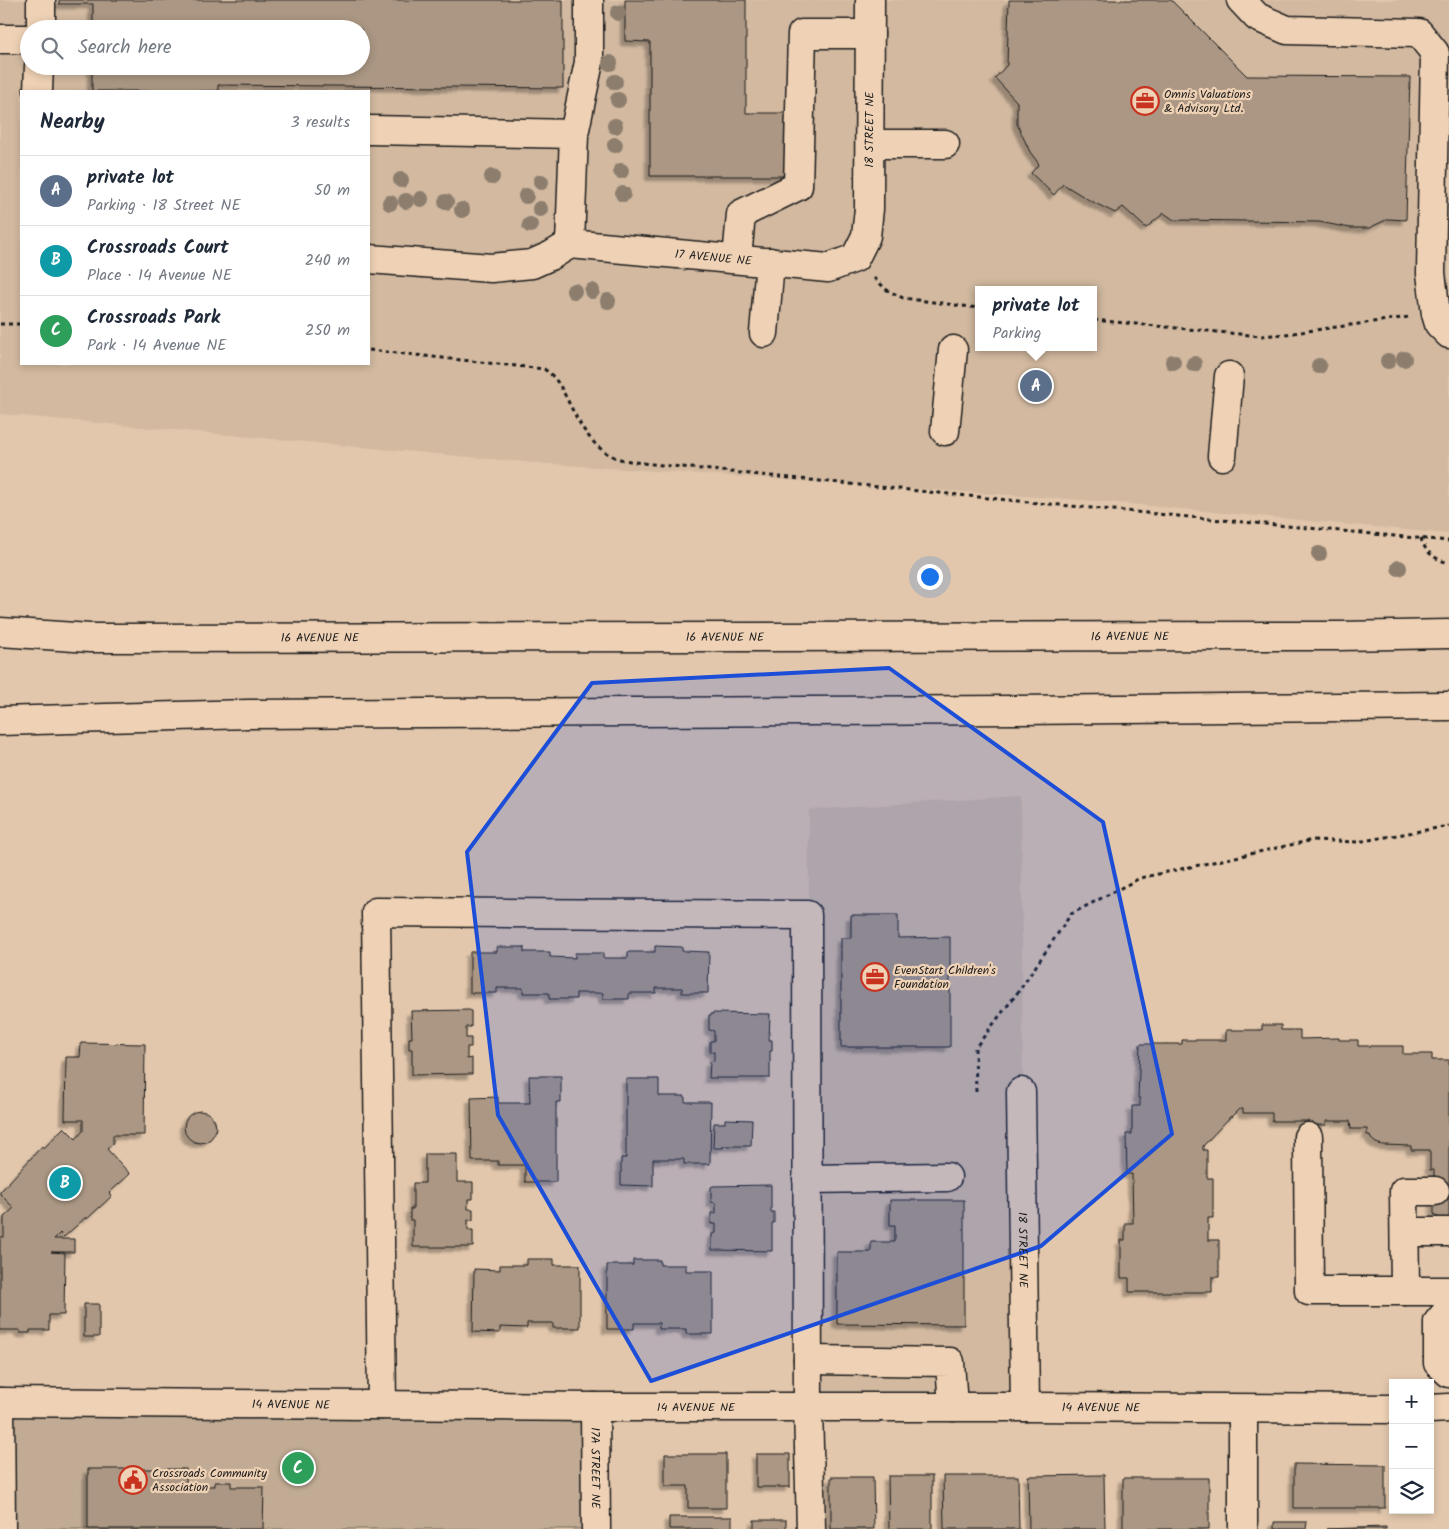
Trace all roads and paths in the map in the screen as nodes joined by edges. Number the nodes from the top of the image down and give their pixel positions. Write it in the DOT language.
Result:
graph roads {
  1 [pos="40,0"];
  2 [pos="589,0"];
  3 [pos="870,0"];
  4 [pos="1241,0"];
  5 [pos="40,20"];
  6 [pos="870,34"];
  7 [pos="0,39"];
  8 [pos="20,39"];
  9 [pos="39,75"];
  10 [pos="38,90"];
  11 [pos="370,130"];
  12 [pos="574,134"];
  13 [pos="870,144"];
  14 [pos="945,144"];
  15 [pos="570,244"];
  16 [pos="855,258"];
  17 [pos="370,259"];
  18 [pos="737,259"];
  19 [pos="770,262"];
  20 [pos="874,279"];
  21 [pos="975,308"];
  22 [pos="1411,316"];
  23 [pos="1097,320"];
  24 [pos="0,324"];
  25 [pos="20,324"];
  26 [pos="764,333"];
  27 [pos="1449,334"];
  28 [pos="370,350"];
  29 [pos="953,350"];
  30 [pos="1228,376"];
  31 [pos="946,431"];
  32 [pos="1222,456"];
  33 [pos="1422,538"];
  34 [pos="1449,541"];
  35 [pos="1449,563"];
  36 [pos="0,632"];
  37 [pos="1449,634"];
  38 [pos="1449,706"];
  39 [pos="0,721"];
  40 [pos="1449,826"];
  41 [pos="976,1092"];
  42 [pos="1021,1092"];
  43 [pos="1308,1137"];
  44 [pos="947,1177"];
  45 [pos="808,1179"];
  46 [pos="1436,1191"];
  47 [pos="1405,1232"];
  48 [pos="1449,1232"];
  49 [pos="1405,1292"];
  50 [pos="1449,1292"];
  51 [pos="1449,1309"];
  52 [pos="808,1360"];
  53 [pos="1449,1373"];
  54 [pos="0,1402"];
  55 [pos="382,1405"];
  56 [pos="808,1406"];
  57 [pos="953,1406"];
  58 [pos="1025,1406"];
  59 [pos="595,1407"];
  60 [pos="1434,1408"];
  61 [pos="1449,1408"];
  62 [pos="1243,1409"];
  63 [pos="1389,1409"];
  64 [pos="1,1529"];
  65 [pos="596,1529"];
  66 [pos="811,1529"];
  67 [pos="1243,1529"];
  1 -- 5 [label="main road"];
  2 -- 12 [label="main road"];
  3 -- 6 [label="main road, 18 STREET NE"];
  4 -- 27 [label="main road"];
  6 -- 13 [label="main road, 18 STREET NE"];
  6 -- 18 [label="main road"];
  7 -- 8 [label="main road"];
  9 -- 10 [label="main road"];
  11 -- 12 [label="main road"];
  12 -- 15 [label="main road"];
  13 -- 14 [label="main road"];
  13 -- 16 [label="main road, 18 STREET NE"];
  15 -- 17 [label="main road"];
  15 -- 18 [label="main road, 17 AVENUE NE"];
  16 -- 19 [label="main road, 17 AVENUE NE"];
  18 -- 19 [label="main road, 17 AVENUE NE"];
  19 -- 26 [label="main road"];
  20 -- 21 [label="path"];
  22 -- 23 [label="path"];
  24 -- 25 [label="path"];
  28 -- 33 [label="path"];
  29 -- 31 [label="main road"];
  30 -- 32 [label="main road"];
  33 -- 34 [label="path"];
  33 -- 35 [label="path"];
  36 -- 37 [label="main road, 16 AVENUE NE"];
  38 -- 39 [label="main road"];
  40 -- 41 [label="path"];
  42 -- 58 [label="main road, 18 STREET NE"];
  43 -- 49 [label="main road"];
  44 -- 45 [label="main road"];
  45 -- 52 [label="main road"];
  45 -- 55 [label="main road"];
  46 -- 47 [label="main road"];
  47 -- 48 [label="main road"];
  47 -- 49 [label="main road"];
  49 -- 50 [label="main road"];
  51 -- 53 [label="main road"];
  52 -- 56 [label="main road"];
  52 -- 57 [label="main road"];
  54 -- 55 [label="main road, 14 AVENUE NE"];
  54 -- 64 [label="main road"];
  55 -- 59 [label="main road, 14 AVENUE NE"];
  56 -- 57 [label="main road, 14 AVENUE NE"];
  56 -- 59 [label="main road, 14 AVENUE NE"];
  56 -- 66 [label="main road"];
  57 -- 58 [label="main road, 14 AVENUE NE"];
  58 -- 62 [label="main road, 14 AVENUE NE"];
  59 -- 65 [label="main road, 17A STREET NE"];
  60 -- 61 [label="main road"];
  62 -- 63 [label="main road, 14 AVENUE NE"];
  62 -- 67 [label="main road"];
}
